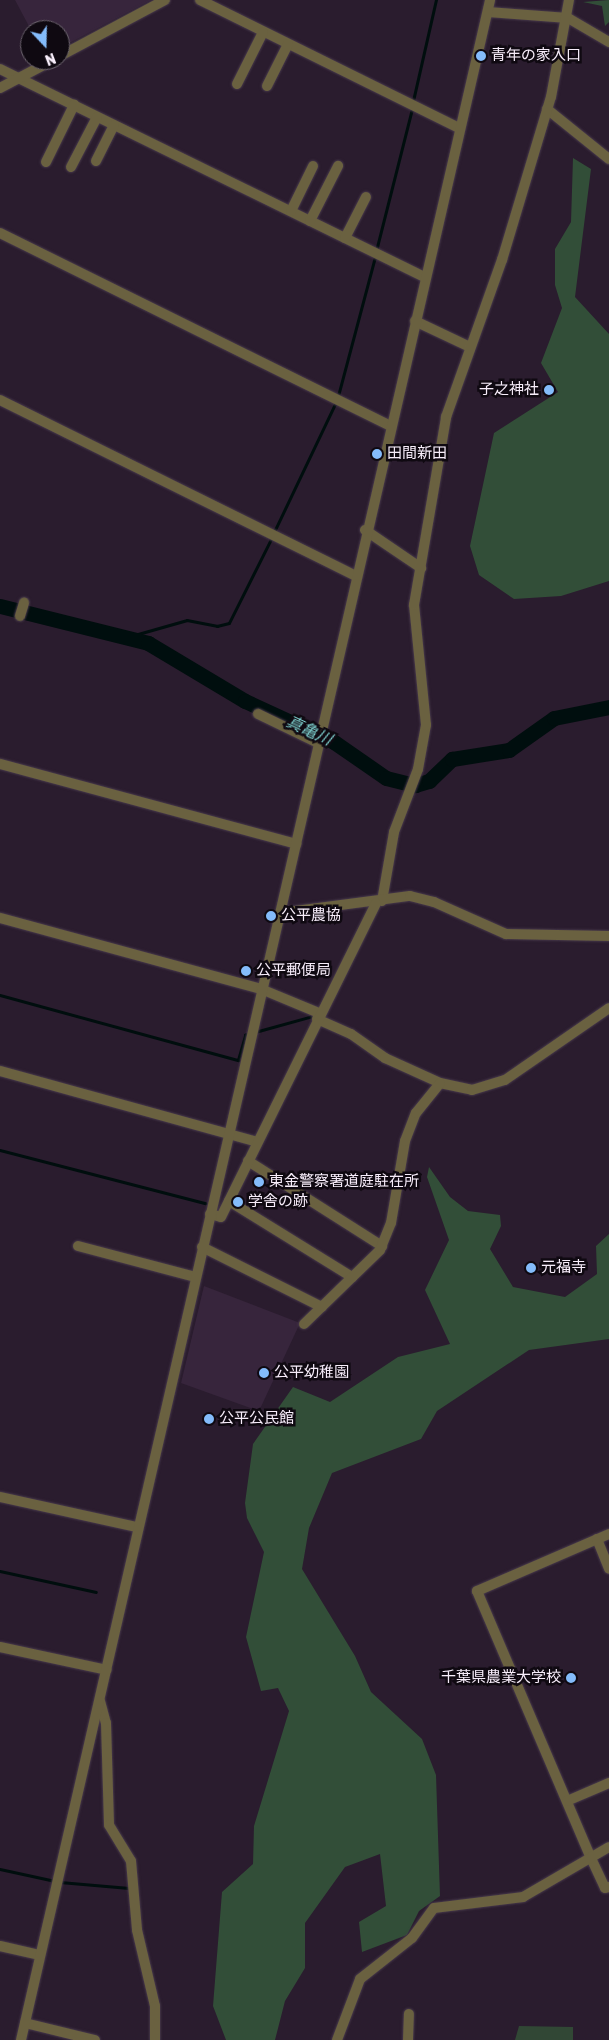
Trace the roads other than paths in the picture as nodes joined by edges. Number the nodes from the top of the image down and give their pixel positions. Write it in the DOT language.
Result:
graph roads {
  1 [pos="165,0"];
  2 [pos="200,0"];
  3 [pos="490,0"];
  4 [pos="569,0"];
  5 [pos="488,12"];
  6 [pos="568,18"];
  7 [pos="263,32"];
  8 [pos="609,42"];
  9 [pos="288,44"];
  10 [pos="70,51"];
  11 [pos="0,69"];
  12 [pos="34,70"];
  13 [pos="18,78"];
  14 [pos="237,84"];
  15 [pos="267,86"];
  16 [pos="0,88"];
  17 [pos="74,106"];
  18 [pos="547,109"];
  19 [pos="96,116"];
  20 [pos="114,125"];
  21 [pos="459,128"];
  22 [pos="609,159"];
  23 [pos="96,161"];
  24 [pos="46,162"];
  25 [pos="313,166"];
  26 [pos="338,166"];
  27 [pos="72,167"];
  28 [pos="366,197"];
  29 [pos="290,212"];
  30 [pos="310,221"];
  31 [pos="0,233"];
  32 [pos="345,238"];
  33 [pos="424,277"];
  34 [pos="415,321"];
  35 [pos="470,348"];
  36 [pos="0,400"];
  37 [pos="390,425"];
  38 [pos="365,530"];
  39 [pos="421,568"];
  40 [pos="356,576"];
  41 [pos="24,603"];
  42 [pos="20,616"];
  43 [pos="258,714"];
  44 [pos="318,743"];
  45 [pos="0,764"];
  46 [pos="296,844"];
  47 [pos="379,902"];
  48 [pos="280,913"];
  49 [pos="0,918"];
  50 [pos="609,936"];
  51 [pos="261,989"];
  52 [pos="609,1008"];
  53 [pos="318,1016"];
  54 [pos="0,1071"];
  55 [pos="440,1083"];
  56 [pos="228,1133"];
  57 [pos="258,1142"];
  58 [pos="248,1161"];
  59 [pos="229,1201"];
  60 [pos="210,1214"];
  61 [pos="78,1246"];
  62 [pos="382,1246"];
  63 [pos="202,1247"];
  64 [pos="195,1277"];
  65 [pos="352,1278"];
  66 [pos="322,1307"];
  67 [pos="304,1324"];
  68 [pos="0,1497"];
  69 [pos="137,1527"];
  70 [pos="609,1534"];
  71 [pos="596,1539"];
  72 [pos="609,1568"];
  73 [pos="0,1647"];
  74 [pos="107,1670"];
  75 [pos="100,1701"];
  76 [pos="609,1783"];
  77 [pos="567,1801"];
  78 [pos="609,1847"];
  79 [pos="591,1858"];
  80 [pos="609,1887"];
  81 [pos="0,1946"];
  82 [pos="40,1955"];
  83 [pos="409,2014"];
  84 [pos="25,2023"];
  85 [pos="21,2040"];
  86 [pos="95,2040"];
  87 [pos="155,2040"];
  88 [pos="337,2040"];
  89 [pos="408,2040"];
  1 -- 10 [label="street"];
  2 -- 7 [label="street"];
  3 -- 5 [label="street"];
  4 -- 6 [label="street"];
  5 -- 6 [label="street"];
  5 -- 21 [label="street"];
  6 -- 8 [label="street"];
  6 -- 18 [label="street"];
  7 -- 9 [label="street"];
  7 -- 14 [label="street"];
  9 -- 15 [label="street"];
  9 -- 21 [label="street"];
  11 -- 13 [label="street"];
  12 -- 13 [label="street"];
  13 -- 16 [label="street"];
  13 -- 17 [label="street"];
  17 -- 19 [label="street"];
  17 -- 24 [label="street"];
  18 -- 22 [label="street"];
  18 -- 35 [label="street"];
  19 -- 20 [label="street"];
  19 -- 27 [label="street"];
  20 -- 23 [label="street"];
  20 -- 29 [label="street"];
  21 -- 33 [label="street"];
  25 -- 29 [label="street"];
  26 -- 30 [label="street"];
  28 -- 32 [label="street"];
  29 -- 30 [label="street"];
  30 -- 32 [label="street"];
  31 -- 37 [label="street"];
  32 -- 33 [label="street"];
  33 -- 34 [label="street"];
  34 -- 35 [label="street"];
  34 -- 37 [label="street"];
  35 -- 39 [label="street"];
  36 -- 40 [label="street"];
  37 -- 38 [label="street"];
  38 -- 39 [label="street"];
  38 -- 40 [label="street"];
  39 -- 47 [label="street"];
  40 -- 44 [label="street"];
  41 -- 42 [label="street"];
  43 -- 44 [label="street"];
  44 -- 46 [label="street"];
  45 -- 46 [label="street"];
  46 -- 48 [label="street"];
  47 -- 48 [label="street"];
  47 -- 50 [label="street"];
  47 -- 53 [label="street"];
  48 -- 51 [label="street"];
  49 -- 51 [label="street"];
  51 -- 53 [label="street"];
  51 -- 56 [label="street"];
  52 -- 55 [label="street"];
  53 -- 55 [label="street"];
  53 -- 57 [label="street"];
  54 -- 56 [label="street"];
  55 -- 62 [label="street"];
  56 -- 57 [label="street"];
  56 -- 60 [label="street"];
  57 -- 58 [label="street"];
  58 -- 59 [label="street"];
  58 -- 62 [label="street"];
  59 -- 60 [label="street"];
  59 -- 65 [label="street"];
  60 -- 63 [label="street"];
  61 -- 64 [label="street"];
  62 -- 65 [label="street"];
  63 -- 64 [label="street"];
  63 -- 66 [label="street"];
  64 -- 69 [label="street"];
  65 -- 66 [label="street"];
  66 -- 67 [label="street"];
  68 -- 69 [label="street"];
  69 -- 74 [label="street"];
  70 -- 71 [label="street"];
  71 -- 72 [label="street"];
  71 -- 77 [label="street"];
  73 -- 74 [label="street"];
  74 -- 75 [label="street"];
  75 -- 82 [label="street"];
  75 -- 87 [label="street"];
  76 -- 77 [label="street"];
  77 -- 79 [label="street"];
  78 -- 79 [label="street"];
  79 -- 80 [label="street"];
  79 -- 88 [label="street"];
  81 -- 82 [label="street"];
  82 -- 84 [label="street"];
  83 -- 89 [label="street"];
  84 -- 85 [label="street"];
  84 -- 86 [label="street"];
}
